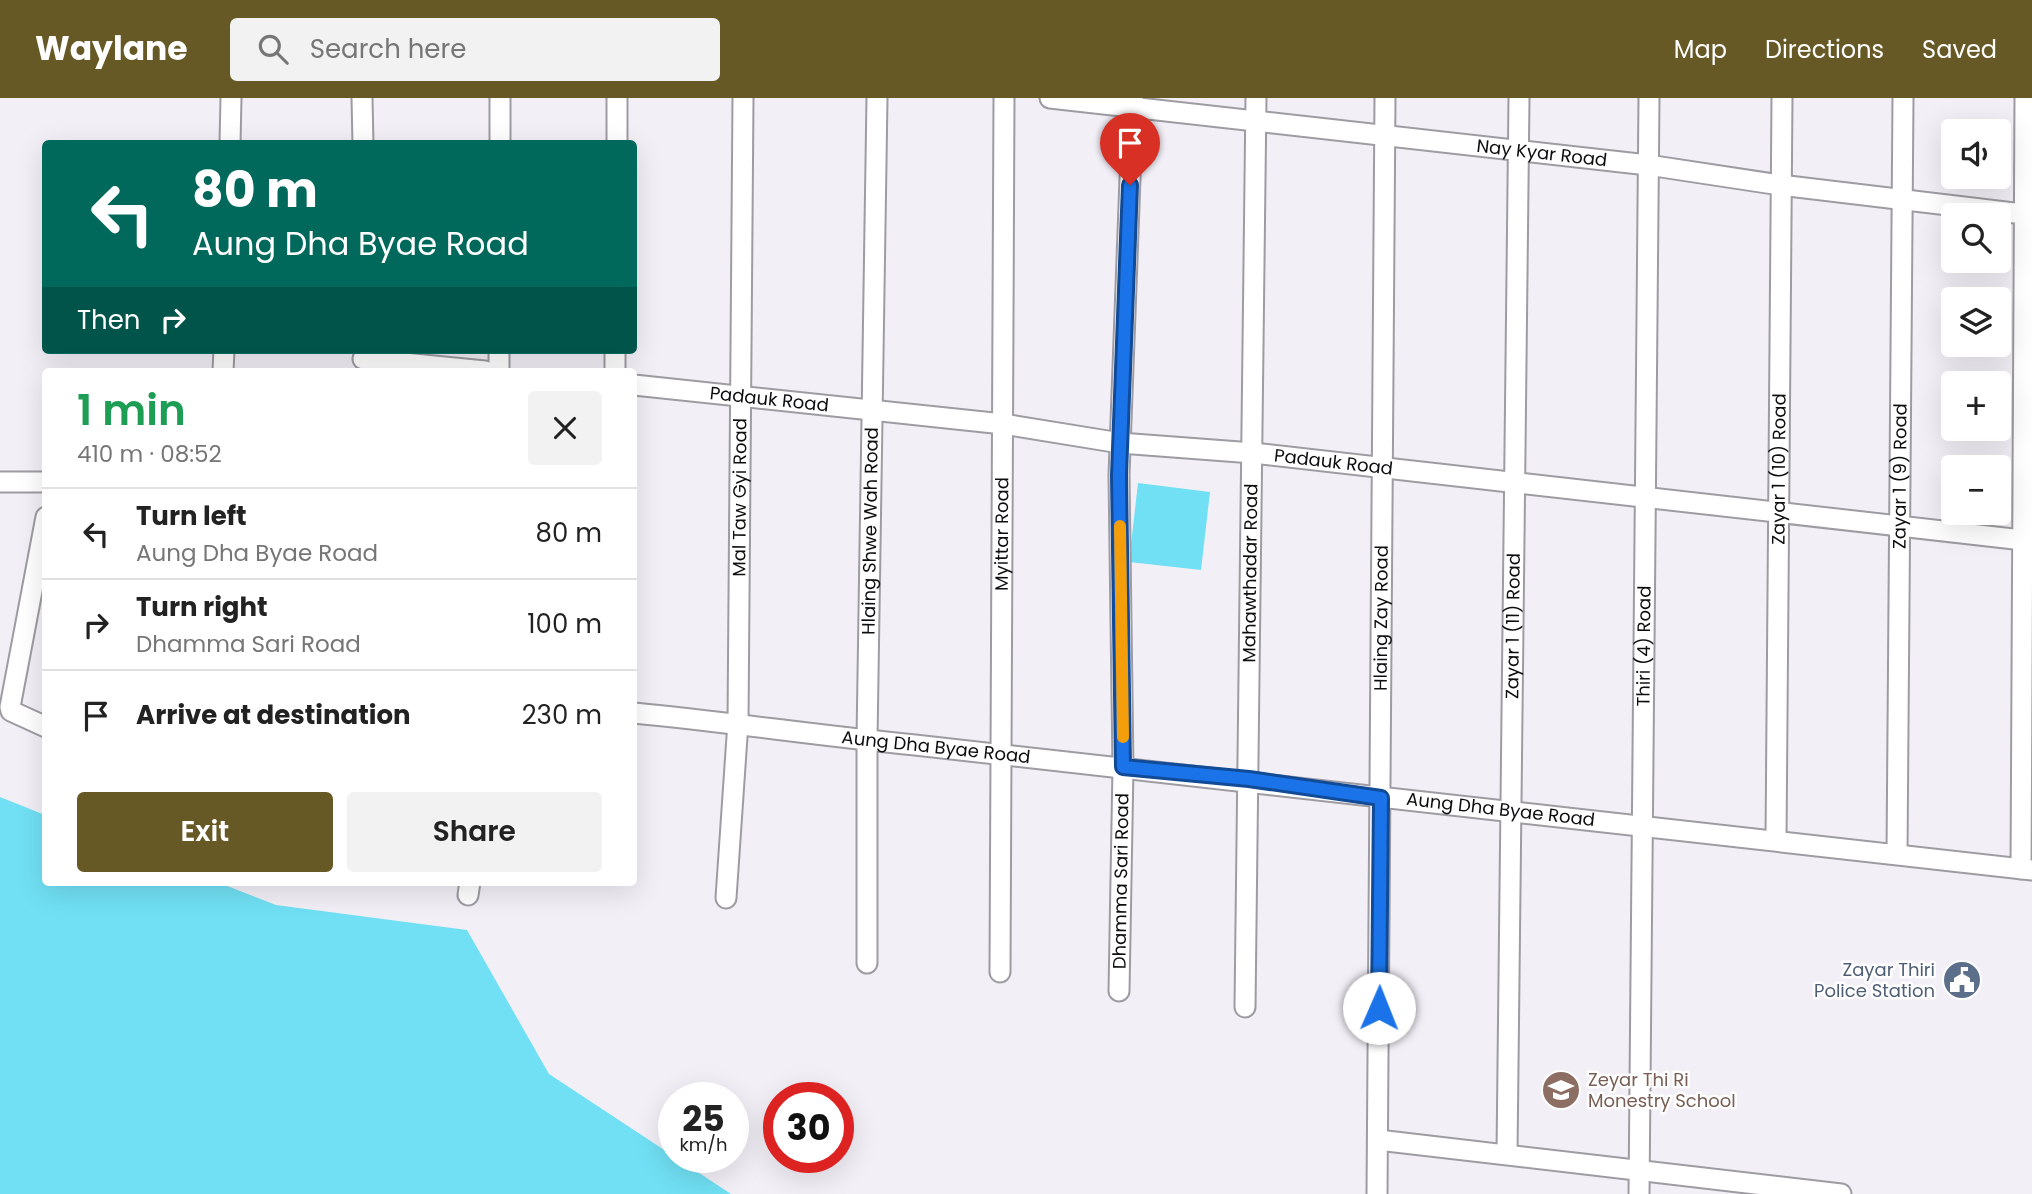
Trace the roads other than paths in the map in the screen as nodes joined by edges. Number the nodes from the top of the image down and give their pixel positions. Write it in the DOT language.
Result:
graph roads {
  1 [pos="231,98"];
  2 [pos="362,98"];
  3 [pos="500,98"];
  4 [pos="617,98"];
  5 [pos="743,98"];
  6 [pos="877,98"];
  7 [pos="1004,98"];
  8 [pos="1050,98"];
  9 [pos="1256,98"];
  10 [pos="1385,98"];
  11 [pos="1519,98"];
  12 [pos="1649,98"];
  13 [pos="1782,98"];
  14 [pos="1903,98"];
  15 [pos="2025,98"];
  16 [pos="1133,103"];
  17 [pos="1256,121"];
  18 [pos="1385,136"];
  19 [pos="230,140"];
  20 [pos="363,140"];
  21 [pos="500,140"];
  22 [pos="617,140"];
  23 [pos="1519,151"];
  24 [pos="1648,165"];
  25 [pos="1780,185"];
  26 [pos="1901,198"];
  27 [pos="2029,214"];
  28 [pos="363,360"];
  29 [pos="452,368"];
  30 [pos="637,385"];
  31 [pos="741,397"];
  32 [pos="872,410"];
  33 [pos="1003,424"];
  34 [pos="1120,443"];
  35 [pos="1253,453"];
  36 [pos="1383,468"];
  37 [pos="0,482"];
  38 [pos="42,482"];
  39 [pos="1515,483"];
  40 [pos="1643,498"];
  41 [pos="1778,514"];
  42 [pos="1899,528"];
  43 [pos="42,538"];
  44 [pos="2028,541"];
  45 [pos="637,713"];
  46 [pos="738,722"];
  47 [pos="42,725"];
  48 [pos="867,740"];
  49 [pos="1002,754"];
  50 [pos="1123,767"];
  51 [pos="1249,779"];
  52 [pos="1381,798"];
  53 [pos="1510,811"];
  54 [pos="1645,824"];
  55 [pos="1776,840"];
  56 [pos="1897,854"];
  57 [pos="2026,870"];
  58 [pos="726,898"];
  59 [pos="866,963"];
  60 [pos="1000,972"];
  61 [pos="1119,991"];
  62 [pos="1245,1007"];
  63 [pos="1378,1140"];
  64 [pos="1507,1154"];
  65 [pos="1639,1169"];
  66 [pos="1377,1194"];
  67 [pos="1639,1194"];
  68 [pos="1841,1194"];
  1 -- 19 [label="street"];
  2 -- 20 [label="street"];
  3 -- 21 [label="street"];
  4 -- 22 [label="street"];
  5 -- 31 [label="street, Mal Taw Gyi Road"];
  6 -- 32 [label="street, Hlaing Shwe Wah Road"];
  7 -- 33 [label="street, Myittar Road"];
  8 -- 16 [label="street, Nay Kyar Road"];
  9 -- 17 [label="street, Mahawthadar Road"];
  10 -- 18 [label="street, Hlaing Zay Road"];
  11 -- 23 [label="street, Zayar 1 (11) Road"];
  12 -- 24 [label="street, Thiri (4) Road"];
  13 -- 25 [label="street, Zayar 1 (10) Road"];
  14 -- 26 [label="street, Zayar 1 (9) Road"];
  15 -- 27 [label="street"];
  16 -- 17 [label="street, Nay Kyar Road"];
  16 -- 34 [label="street, Dhamma Sari Road"];
  17 -- 18 [label="street, Nay Kyar Road"];
  17 -- 35 [label="street, Mahawthadar Road"];
  18 -- 23 [label="street, Nay Kyar Road"];
  18 -- 36 [label="street, Hlaing Zay Road"];
  23 -- 24 [label="street, Nay Kyar Road"];
  23 -- 39 [label="street, Zayar 1 (11) Road"];
  24 -- 25 [label="street, Nay Kyar Road"];
  24 -- 40 [label="street, Thiri (4) Road"];
  25 -- 26 [label="street, Nay Kyar Road"];
  25 -- 41 [label="street, Zayar 1 (10) Road"];
  26 -- 27 [label="street, Nay Kyar Road"];
  26 -- 42 [label="street, Zayar 1 (9) Road"];
  27 -- 44 [label="street"];
  28 -- 29 [label="street"];
  30 -- 31 [label="street, Padauk Road"];
  31 -- 32 [label="street, Padauk Road"];
  31 -- 46 [label="street, Mal Taw Gyi Road"];
  32 -- 33 [label="street, Padauk Road"];
  32 -- 48 [label="street, Hlaing Shwe Wah Road"];
  33 -- 34 [label="street, Padauk Road"];
  33 -- 49 [label="street, Myittar Road"];
  34 -- 35 [label="street, Padauk Road"];
  34 -- 50 [label="street, Dhamma Sari Road"];
  35 -- 36 [label="street, Padauk Road"];
  35 -- 51 [label="street, Mahawthadar Road"];
  36 -- 39 [label="street, Padauk Road"];
  36 -- 52 [label="street, Hlaing Zay Road"];
  37 -- 38 [label="street"];
  39 -- 40 [label="street, Padauk Road"];
  39 -- 53 [label="street, Zayar 1 (11) Road"];
  40 -- 41 [label="street, Padauk Road"];
  40 -- 54 [label="street, Thiri (4) Road"];
  41 -- 42 [label="street, Padauk Road"];
  41 -- 55 [label="street, Zayar 1 (10) Road"];
  42 -- 44 [label="street, Padauk Road"];
  42 -- 56 [label="street, Zayar 1 (9) Road"];
  43 -- 47 [label="street"];
  44 -- 57 [label="street"];
  45 -- 46 [label="street, Aung Dha Byae Road"];
  46 -- 48 [label="street, Aung Dha Byae Road"];
  46 -- 58 [label="street, Mal Taw Gyi Road"];
  48 -- 49 [label="street, Aung Dha Byae Road"];
  48 -- 59 [label="street, Hlaing Shwe Wah Road"];
  49 -- 50 [label="street, Aung Dha Byae Road"];
  49 -- 60 [label="street, Myittar Road"];
  50 -- 51 [label="street, Aung Dha Byae Road"];
  50 -- 61 [label="street, Dhamma Sari Road"];
  51 -- 52 [label="street, Aung Dha Byae Road"];
  51 -- 62 [label="street, Mahawthadar Road"];
  52 -- 53 [label="street, Aung Dha Byae Road"];
  52 -- 63 [label="street, Hlaing Zay Road"];
  53 -- 54 [label="street, Aung Dha Byae Road"];
  53 -- 64 [label="street, Zayar 1 (11) Road"];
  54 -- 55 [label="street, Aung Dha Byae Road"];
  54 -- 65 [label="street, Thiri (4) Road"];
  55 -- 56 [label="street, Aung Dha Byae Road"];
  56 -- 57 [label="street, Aung Dha Byae Road"];
  63 -- 64 [label="street"];
  63 -- 66 [label="street, Hlaing Zay Road"];
  64 -- 65 [label="street"];
  65 -- 67 [label="street, Thiri (4) Road"];
  65 -- 68 [label="street"];
}
